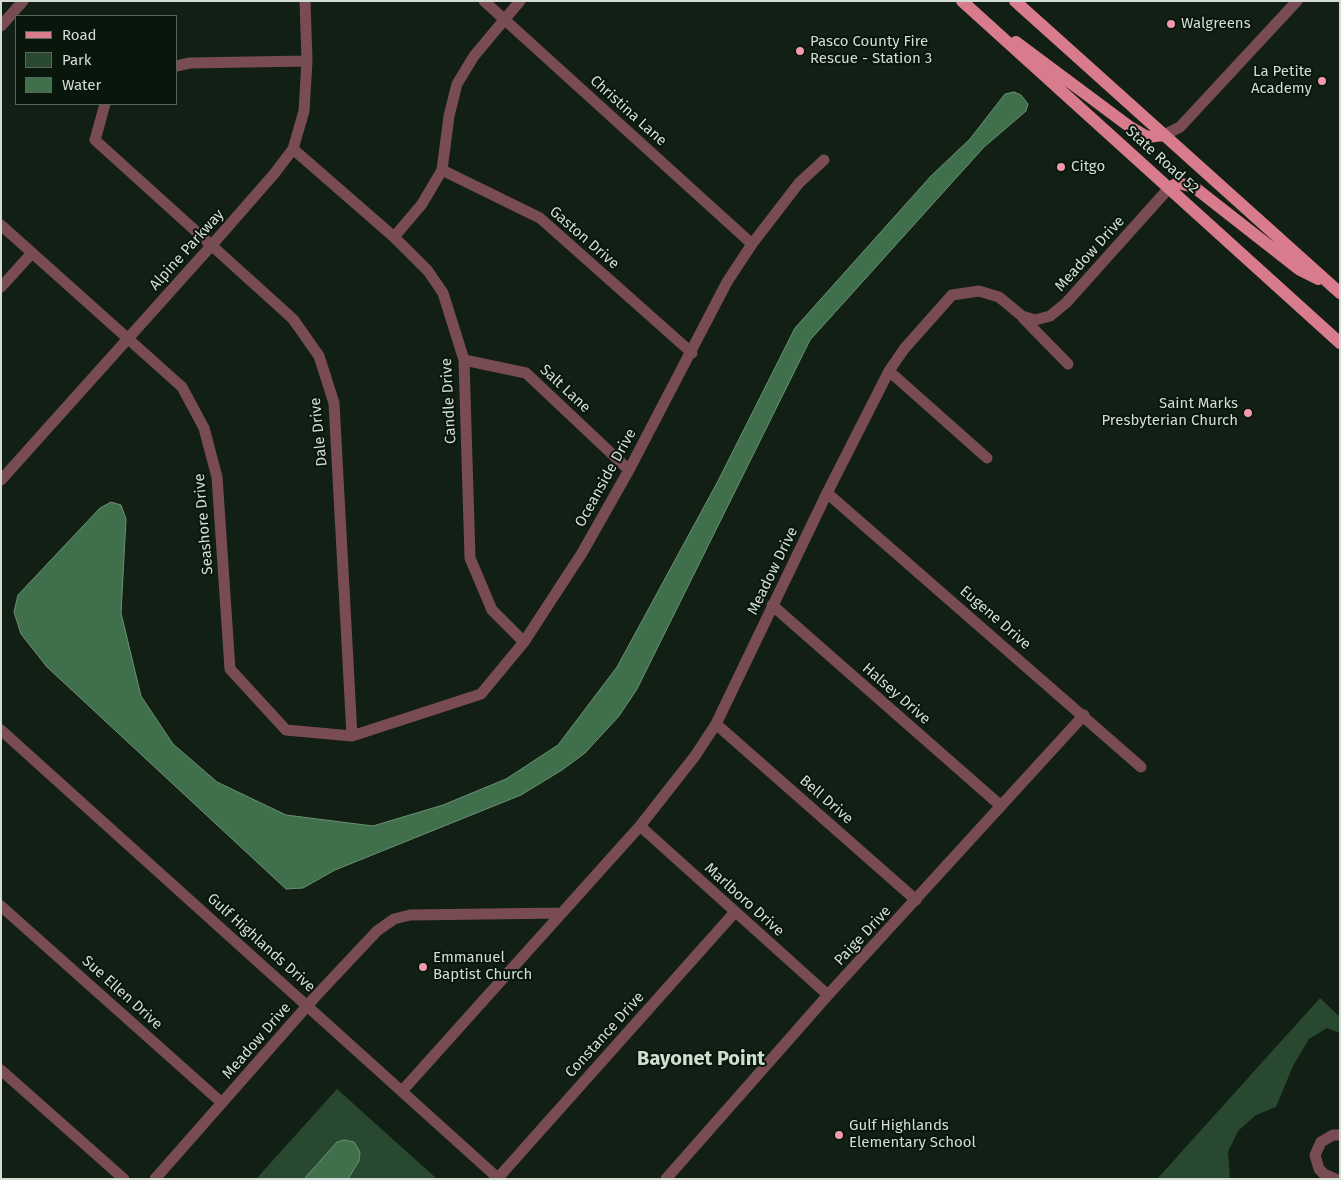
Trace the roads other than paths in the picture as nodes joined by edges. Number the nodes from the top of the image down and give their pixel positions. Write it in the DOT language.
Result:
graph roads {
  1 [pos="23,1"];
  2 [pos="305,1"];
  3 [pos="484,1"];
  4 [pos="520,1"];
  5 [pos="962,1"];
  6 [pos="1014,1"];
  7 [pos="1297,1"];
  8 [pos="504,19"];
  9 [pos="987,24"];
  10 [pos="1,26"];
  11 [pos="307,61"];
  12 [pos="178,66"];
  13 [pos="105,105"];
  14 [pos="1164,135"];
  15 [pos="293,149"];
  16 [pos="824,160"];
  17 [pos="442,170"];
  18 [pos="1169,188"];
  19 [pos="1,225"];
  20 [pos="394,237"];
  21 [pos="752,244"];
  22 [pos="211,246"];
  23 [pos="32,253"];
  24 [pos="1,286"];
  25 [pos="1335,289"];
  26 [pos="1022,316"];
  27 [pos="128,338"];
  28 [pos="1340,343"];
  29 [pos="692,353"];
  30 [pos="464,360"];
  31 [pos="1068,364"];
  32 [pos="889,371"];
  33 [pos="987,458"];
  34 [pos="629,470"];
  35 [pos="1,480"];
  36 [pos="827,493"];
  37 [pos="772,605"];
  38 [pos="524,642"];
  39 [pos="1084,715"];
  40 [pos="716,724"];
  41 [pos="1,730"];
  42 [pos="352,736"];
  43 [pos="1141,767"];
  44 [pos="1001,806"];
  45 [pos="640,826"];
  46 [pos="916,900"];
  47 [pos="1,906"];
  48 [pos="735,912"];
  49 [pos="562,913"];
  50 [pos="828,995"];
  51 [pos="308,1005"];
  52 [pos="1,1070"];
  53 [pos="402,1091"];
  54 [pos="222,1103"];
  55 [pos="1340,1134"];
  56 [pos="498,1178"];
  57 [pos="124,1179"];
  58 [pos="154,1179"];
  59 [pos="666,1179"];
  60 [pos="1338,1179"];
  1 -- 10 [label="street"];
  2 -- 11 [label="street, Alpine Parkway"];
  3 -- 8 [label="street, Christina Lane"];
  4 -- 8 [label="street"];
  5 -- 9 [label="main road, State Road 52"];
  6 -- 14 [label="main road, State Road 52"];
  7 -- 14 [label="street"];
  8 -- 17 [label="street"];
  8 -- 21 [label="street, Christina Lane"];
  9 -- 14 [label="main road"];
  9 -- 18 [label="main road, State Road 52"];
  11 -- 12 [label="street"];
  11 -- 15 [label="street, Alpine Parkway"];
  13 -- 22 [label="street, Dale Drive"];
  14 -- 25 [label="main road, State Road 52"];
  15 -- 20 [label="street, Candle Drive"];
  15 -- 22 [label="street, Alpine Parkway"];
  16 -- 21 [label="street, Oceanside Drive"];
  17 -- 20 [label="street"];
  17 -- 29 [label="street, Gaston Drive"];
  18 -- 25 [label="main road"];
  18 -- 26 [label="street, Meadow Drive"];
  18 -- 28 [label="main road, State Road 52"];
  19 -- 23 [label="street, Seashore Drive"];
  20 -- 30 [label="street, Candle Drive"];
  21 -- 29 [label="street, Oceanside Drive"];
  22 -- 27 [label="street, Alpine Parkway"];
  22 -- 42 [label="street, Dale Drive"];
  23 -- 24 [label="street"];
  23 -- 27 [label="street, Seashore Drive"];
  26 -- 31 [label="street, Meadow Drive"];
  26 -- 32 [label="street, Meadow Drive"];
  27 -- 35 [label="street, Alpine Parkway"];
  27 -- 42 [label="street, Seashore Drive"];
  29 -- 34 [label="street, Oceanside Drive"];
  30 -- 34 [label="street, Salt Lane"];
  30 -- 38 [label="street, Candle Drive"];
  32 -- 33 [label="street"];
  32 -- 36 [label="street, Meadow Drive"];
  34 -- 38 [label="street, Oceanside Drive"];
  36 -- 37 [label="street, Meadow Drive"];
  36 -- 39 [label="street, Eugene Drive"];
  37 -- 40 [label="street, Meadow Drive"];
  37 -- 44 [label="street, Halsey Drive"];
  38 -- 42 [label="street, Oceanside Drive"];
  39 -- 43 [label="street, Eugene Drive"];
  39 -- 44 [label="street, Paige Drive"];
  40 -- 45 [label="street, Meadow Drive"];
  40 -- 46 [label="street, Bell Drive"];
  41 -- 51 [label="street, Gulf Highlands Drive"];
  44 -- 46 [label="street, Paige Drive"];
  45 -- 48 [label="street, Marlboro Drive"];
  45 -- 49 [label="street, Meadow Drive"];
  46 -- 50 [label="street, Paige Drive"];
  47 -- 54 [label="street, Sue Ellen Drive"];
  48 -- 50 [label="street, Marlboro Drive"];
  48 -- 56 [label="street, Constance Drive"];
  49 -- 51 [label="street, Meadow Drive"];
  49 -- 53 [label="street, Meadow Drive"];
  50 -- 59 [label="street, Paige Drive"];
  51 -- 53 [label="street, Gulf Highlands Drive"];
  51 -- 54 [label="street, Meadow Drive"];
  52 -- 57 [label="street"];
  53 -- 56 [label="street, Gulf Highlands Drive"];
  54 -- 58 [label="street, Meadow Drive"];
  55 -- 60 [label="street"];
}
